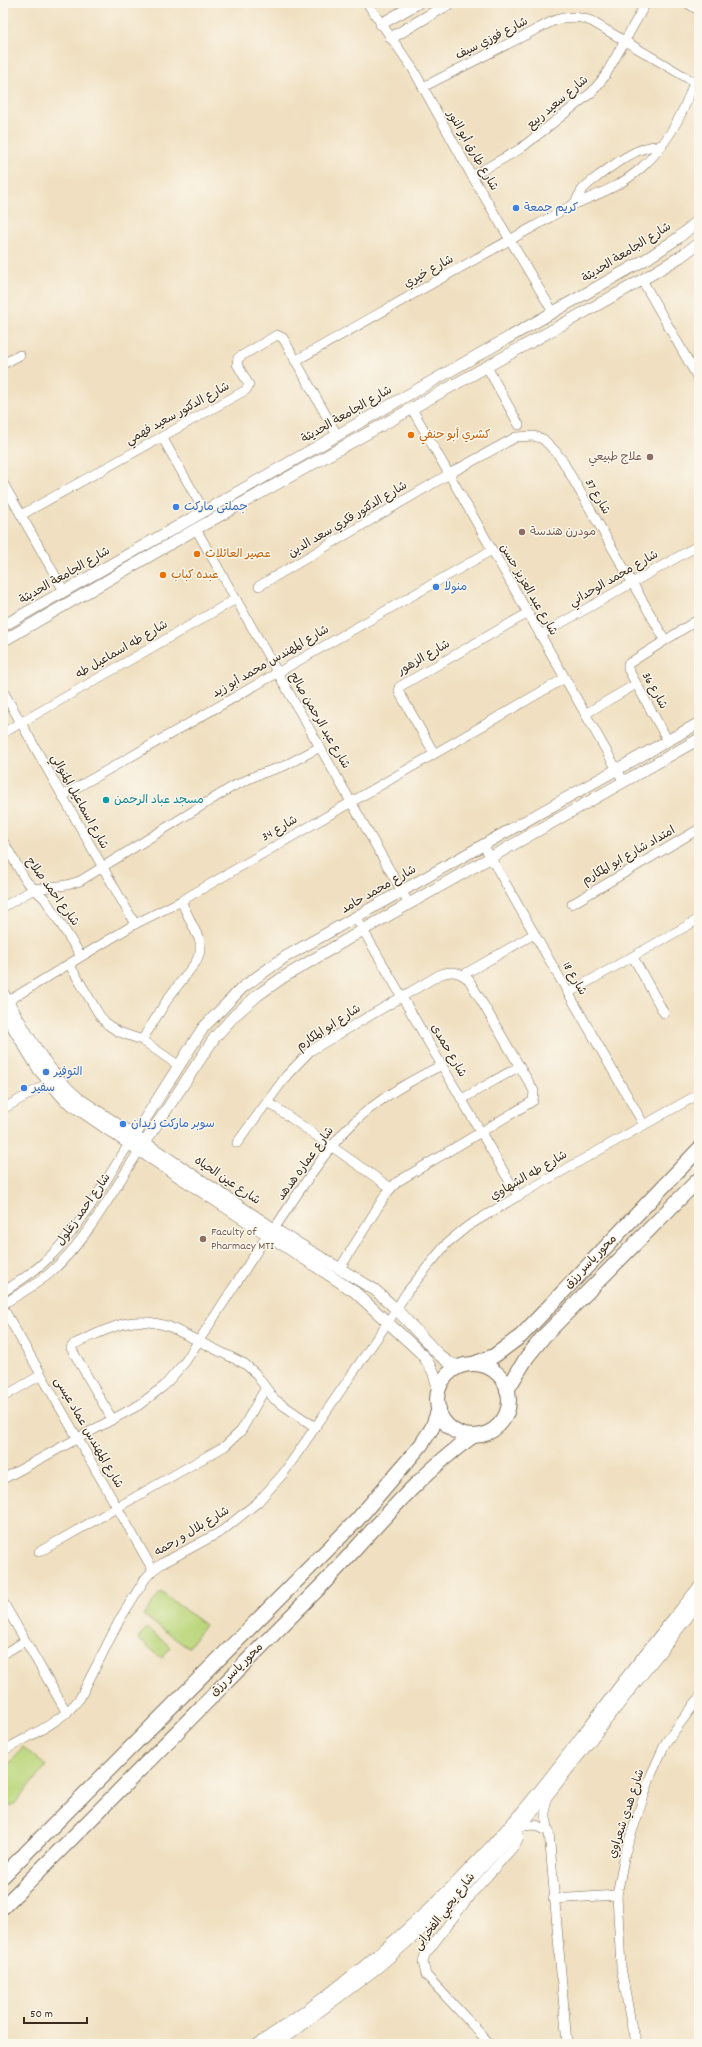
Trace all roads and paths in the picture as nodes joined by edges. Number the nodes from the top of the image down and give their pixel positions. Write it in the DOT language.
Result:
graph roads {
  1 [pos="367,3"];
  2 [pos="418,3"];
  3 [pos="450,3"];
  4 [pos="646,3"];
  5 [pos="689,3"];
  6 [pos="699,9"];
  7 [pos="381,24"];
  8 [pos="391,38"];
  9 [pos="625,41"];
  10 [pos="696,84"];
  11 [pos="423,88"];
  12 [pos="662,146"];
  13 [pos="472,176"];
  14 [pos="574,204"];
  15 [pos="697,226"];
  16 [pos="510,240"];
  17 [pos="699,243"];
  18 [pos="642,280"];
  19 [pos="553,312"];
  20 [pos="20,354"];
  21 [pos="295,361"];
  22 [pos="3,364"];
  23 [pos="487,367"];
  24 [pos="699,380"];
  25 [pos="412,409"];
  26 [pos="519,425"];
  27 [pos="337,435"];
  28 [pos="162,437"];
  29 [pos="310,450"];
  30 [pos="317,462"];
  31 [pos="449,474"];
  32 [pos="3,483"];
  33 [pos="204,511"];
  34 [pos="21,515"];
  35 [pos="196,530"];
  36 [pos="699,545"];
  37 [pos="492,550"];
  38 [pos="632,583"];
  39 [pos="259,586"];
  40 [pos="64,591"];
  41 [pos="236,599"];
  42 [pos="528,613"];
  43 [pos="699,619"];
  44 [pos="4,634"];
  45 [pos="540,635"];
  46 [pos="665,640"];
  47 [pos="277,672"];
  48 [pos="565,678"];
  49 [pos="636,684"];
  50 [pos="3,691"];
  51 [pos="585,714"];
  52 [pos="21,723"];
  53 [pos="699,723"];
  54 [pos="3,734"];
  55 [pos="699,739"];
  56 [pos="668,740"];
  57 [pos="320,747"];
  58 [pos="434,753"];
  59 [pos="617,770"];
  60 [pos="624,782"];
  61 [pos="62,796"];
  62 [pos="350,801"];
  63 [pos="699,830"];
  64 [pos="3,841"];
  65 [pos="484,846"];
  66 [pos="491,858"];
  67 [pos="103,867"];
  68 [pos="34,889"];
  69 [pos="402,892"];
  70 [pos="181,901"];
  71 [pos="410,904"];
  72 [pos="572,904"];
  73 [pos="3,907"];
  74 [pos="356,918"];
  75 [pos="699,919"];
  76 [pos="135,924"];
  77 [pos="363,930"];
  78 [pos="534,934"];
  79 [pos="81,956"];
  80 [pos="632,957"];
  81 [pos="69,964"];
  82 [pos="463,975"];
  83 [pos="568,993"];
  84 [pos="402,996"];
  85 [pos="5,1002"];
  86 [pos="664,1013"];
  87 [pos="142,1040"];
  88 [pos="442,1065"];
  89 [pos="179,1066"];
  90 [pos="520,1066"];
  91 [pos="53,1080"];
  92 [pos="699,1094"];
  93 [pos="462,1100"];
  94 [pos="268,1102"];
  95 [pos="3,1109"];
  96 [pos="644,1125"];
  97 [pos="481,1132"];
  98 [pos="132,1140"];
  99 [pos="237,1144"];
  100 [pos="332,1146"];
  101 [pos="142,1147"];
  102 [pos="699,1149"];
  103 [pos="699,1179"];
  104 [pos="391,1188"];
  105 [pos="518,1196"];
  106 [pos="271,1232"];
  107 [pos="68,1237"];
  108 [pos="77,1244"];
  109 [pos="340,1268"];
  110 [pos="3,1292"];
  111 [pos="3,1304"];
  112 [pos="3,1308"];
  113 [pos="396,1309"];
  114 [pos="388,1322"];
  115 [pos="198,1341"];
  116 [pos="467,1366"];
  117 [pos="40,1375"];
  118 [pos="265,1389"];
  119 [pos="439,1390"];
  120 [pos="507,1390"];
  121 [pos="3,1397"];
  122 [pos="439,1410"];
  123 [pos="112,1420"];
  124 [pos="315,1427"];
  125 [pos="473,1436"];
  126 [pos="77,1438"];
  127 [pos="3,1479"];
  128 [pos="117,1508"];
  129 [pos="39,1552"];
  130 [pos="153,1570"];
  131 [pos="699,1587"];
  132 [pos="3,1602"];
  133 [pos="699,1602"];
  134 [pos="25,1641"];
  135 [pos="3,1654"];
  136 [pos="699,1698"];
  137 [pos="66,1713"];
  138 [pos="3,1751"];
  139 [pos="546,1797"];
  140 [pos="519,1828"];
  141 [pos="549,1832"];
  142 [pos="3,1876"];
  143 [pos="465,1894"];
  144 [pos="617,1895"];
  145 [pos="553,1899"];
  146 [pos="3,1907"];
  147 [pos="258,2044"];
  148 [pos="276,2044"];
  149 [pos="490,2044"];
  150 [pos="567,2044"];
  151 [pos="638,2044"];
  1 -- 7 [label="street, شارع طارق أبو النور"];
  2 -- 7 [label="street"];
  3 -- 8 [label="street"];
  4 -- 9 [label="street, شارع سعيد ربيع"];
  5 -- 6 [label="street"];
  7 -- 8 [label="street, شارع طارق أبو النور"];
  8 -- 11 [label="street, شارع طارق أبو النور"];
  9 -- 10 [label="street, شارع فوزي سيف"];
  9 -- 11 [label="street, شارع فوزي سيف"];
  9 -- 13 [label="street, شارع سعيد ربيع"];
  10 -- 12 [label="street, شارع خيري"];
  11 -- 13 [label="street, شارع طارق أبو النور"];
  12 -- 14 [label="street, شارع خيري"];
  12 -- 14 [label="street, شارع خيري"];
  13 -- 16 [label="street, شارع طارق أبو النور"];
  14 -- 16 [label="street, شارع خيري"];
  15 -- 19 [label="street, شارع الجامعة الحديثة"];
  16 -- 19 [label="street, شارع طارق أبو النور"];
  16 -- 21 [label="street, شارع خيري"];
  17 -- 18 [label="street, شارع الجامعة الحديثة"];
  18 -- 23 [label="street, شارع الجامعة الحديثة"];
  18 -- 24 [label="street"];
  19 -- 27 [label="street, شارع الجامعة الحديثة"];
  20 -- 22 [label="street"];
  21 -- 27 [label="street"];
  21 -- 28 [label="street, شارع الدكتور سعيد فهمي"];
  23 -- 25 [label="street, شارع الجامعة الحديثة"];
  23 -- 26 [label="street"];
  25 -- 30 [label="street, شارع الجامعة الحديثة"];
  25 -- 31 [label="street, شارع عبد العزيز حسن"];
  27 -- 29 [label="street, شارع الجامعة الحديثة"];
  28 -- 33 [label="street"];
  28 -- 34 [label="street, شارع الدكتور سعيد فهمي"];
  29 -- 30 [label="street"];
  29 -- 33 [label="street, شارع الجامعة الحديثة"];
  30 -- 35 [label="street, شارع الجامعة الحديثة"];
  31 -- 37 [label="street, شارع عبد العزيز حسن"];
  31 -- 38 [label="street, شارع 37"];
  31 -- 39 [label="street, شارع الدكتور فكري سعد الدين"];
  32 -- 34 [label="street"];
  33 -- 40 [label="street, شارع الجامعة الحديثة"];
  34 -- 40 [label="street"];
  35 -- 41 [label="street, شارع عبد الرحمن صالح"];
  35 -- 44 [label="street, شارع الجامعة الحديثة"];
  36 -- 38 [label="street, شارع محمد الوحداني"];
  37 -- 42 [label="street, شارع عبد العزيز حسن"];
  37 -- 47 [label="street, شارع المهندس محمد أبو زيد"];
  38 -- 45 [label="street, شارع محمد الوحداني"];
  38 -- 46 [label="street, شارع 37"];
  40 -- 44 [label="street, شارع الجامعة الحديثة"];
  41 -- 47 [label="street, شارع عبد الرحمن صالح"];
  41 -- 52 [label="street, شارع طه اسماعيل طه"];
  42 -- 45 [label="street, شارع عبد العزيز حسن"];
  42 -- 58 [label="street, شارع الزهور"];
  43 -- 46 [label="street, شارع 36"];
  45 -- 48 [label="street, شارع عبد العزيز حسن"];
  46 -- 49 [label="street, شارع 36"];
  47 -- 57 [label="street, شارع عبد الرحمن صالح"];
  47 -- 61 [label="street, شارع المهندس محمد أبو زيد"];
  48 -- 51 [label="street, شارع عبد العزيز حسن"];
  48 -- 58 [label="street, شارع 34"];
  49 -- 51 [label="street"];
  49 -- 56 [label="street, شارع 36"];
  50 -- 52 [label="street, شارع اسماعيل المنوالي"];
  51 -- 59 [label="street, شارع عبد العزيز حسن"];
  52 -- 54 [label="street"];
  52 -- 61 [label="street, شارع اسماعيل المنوالي"];
  53 -- 56 [label="street, شارع محمد حامد"];
  55 -- 60 [label="street"];
  56 -- 59 [label="street, شارع محمد حامد"];
  57 -- 62 [label="street, شارع عبد الرحمن صالح"];
  57 -- 67 [label="street"];
  58 -- 62 [label="street, شارع 34"];
  59 -- 60 [label="street, شارع عبد العزيز حسن"];
  59 -- 65 [label="street, شارع محمد حامد"];
  60 -- 66 [label="street"];
  61 -- 67 [label="street, شارع اسماعيل المنوالي"];
  62 -- 69 [label="street, شارع عبد الرحمن صالح"];
  62 -- 70 [label="street, شارع 34"];
  63 -- 72 [label="street, امتداد شارع ابو المكارم"];
  64 -- 68 [label="street, شارع احمد صلاح"];
  65 -- 66 [label="street, شارع 18"];
  65 -- 69 [label="street, شارع محمد حامد"];
  66 -- 71 [label="street"];
  66 -- 78 [label="street, شارع 18"];
  67 -- 68 [label="street"];
  67 -- 76 [label="street, شارع اسماعيل المنوالي"];
  68 -- 73 [label="street"];
  68 -- 79 [label="street, شارع احمد صلاح"];
  69 -- 71 [label="street, شارع عبد الرحمن صالح"];
  69 -- 74 [label="street, شارع محمد حامد"];
  70 -- 76 [label="street, شارع 34"];
  70 -- 87 [label="street"];
  71 -- 77 [label="street"];
  74 -- 77 [label="street, شارع حمدى"];
  74 -- 89 [label="street, شارع محمد حامد"];
  75 -- 80 [label="street"];
  76 -- 79 [label="street, شارع 34"];
  77 -- 84 [label="street, شارع حمدى"];
  77 -- 101 [label="street"];
  78 -- 82 [label="street"];
  78 -- 83 [label="street, شارع 18"];
  79 -- 81 [label="street, شارع 34"];
  80 -- 83 [label="street"];
  80 -- 86 [label="street"];
  81 -- 85 [label="street, شارع 34"];
  81 -- 87 [label="street"];
  82 -- 84 [label="street, شارع ابو المكارم"];
  82 -- 90 [label="street"];
  83 -- 96 [label="street, شارع 18"];
  84 -- 88 [label="street, شارع حمدى"];
  84 -- 94 [label="street, شارع ابو المكارم"];
  85 -- 91 [label="street, شارع عين الحياه"];
  87 -- 89 [label="street"];
  88 -- 93 [label="street, شارع حمدى"];
  88 -- 100 [label="street, شارع عماره هدهد"];
  89 -- 98 [label="street, شارع محمد حامد"];
  90 -- 93 [label="street"];
  90 -- 97 [label="street"];
  91 -- 95 [label="street"];
  91 -- 98 [label="street, شارع عين الحياه"];
  92 -- 96 [label="street, شارع طه الشهاوي"];
  93 -- 97 [label="street, شارع حمدى"];
  94 -- 99 [label="street, شارع ابو المكارم"];
  94 -- 100 [label="street"];
  96 -- 105 [label="street, شارع طه الشهاوي"];
  97 -- 104 [label="street"];
  97 -- 105 [label="street, شارع حمدى"];
  98 -- 101 [label="street, شارع عين الحياه"];
  98 -- 107 [label="street, شارع احمد زغلول"];
  100 -- 104 [label="street"];
  100 -- 106 [label="street, شارع عماره هدهد"];
  101 -- 106 [label="street, شارع عين الحياه"];
  101 -- 108 [label="street, شارع احمد زغلول"];
  102 -- 116 [label="main road, محور ياسر رزق"];
  103 -- 120 [label="main road, محور ياسر رزق"];
  104 -- 109 [label="street"];
  105 -- 113 [label="street, شارع طه الشهاوي"];
  106 -- 109 [label="street, شارع عين الحياه"];
  106 -- 114 [label="street, شارع عين الحياه"];
  106 -- 115 [label="street, شارع عماره هدهد"];
  107 -- 108 [label="street"];
  107 -- 110 [label="street, شارع احمد زغلول"];
  108 -- 111 [label="street, شارع احمد زغلول"];
  109 -- 113 [label="street, شارع عين الحياه"];
  112 -- 117 [label="street, شارع المهندس عماد عيسى"];
  113 -- 114 [label="street, شارع طه الشهاوي"];
  113 -- 116 [label="street, شارع عين الحياه"];
  114 -- 119 [label="street, شارع عين الحياه"];
  114 -- 124 [label="street, شارع بلال و رحمه"];
  115 -- 118 [label="street"];
  115 -- 123 [label="street, شارع عماره هدهد"];
  115 -- 123 [label="street"];
  116 -- 119 [label="main road"];
  116 -- 120 [label="main road"];
  117 -- 121 [label="street"];
  117 -- 126 [label="street, شارع المهندس عماد عيسى"];
  118 -- 124 [label="street"];
  118 -- 128 [label="street"];
  119 -- 122 [label="main road"];
  120 -- 125 [label="main road"];
  122 -- 125 [label="main road"];
  122 -- 142 [label="main road, محور ياسر رزق"];
  123 -- 126 [label="street, شارع عماره هدهد"];
  124 -- 130 [label="street, شارع بلال و رحمه"];
  125 -- 146 [label="main road, محور ياسر رزق"];
  126 -- 127 [label="street, شارع عماره هدهد"];
  126 -- 128 [label="street, شارع المهندس عماد عيسى"];
  128 -- 129 [label="street"];
  128 -- 130 [label="street, شارع المهندس عماد عيسى"];
  130 -- 137 [label="street, شارع بلال و رحمه"];
  131 -- 147 [label="street"];
  132 -- 134 [label="street"];
  133 -- 139 [label="street"];
  134 -- 135 [label="street"];
  134 -- 137 [label="street"];
  136 -- 144 [label="street, شارع هدي شعراوي"];
  137 -- 138 [label="street, شارع بلال و رحمه"];
  139 -- 140 [label="street"];
  139 -- 141 [label="street"];
  140 -- 141 [label="street"];
  140 -- 143 [label="street"];
  141 -- 145 [label="street"];
  143 -- 148 [label="street"];
  143 -- 149 [label="street, شارع يحيي الفخرانى"];
  144 -- 145 [label="street"];
  144 -- 151 [label="street, شارع هدي شعراوي"];
  145 -- 150 [label="street"];
}
